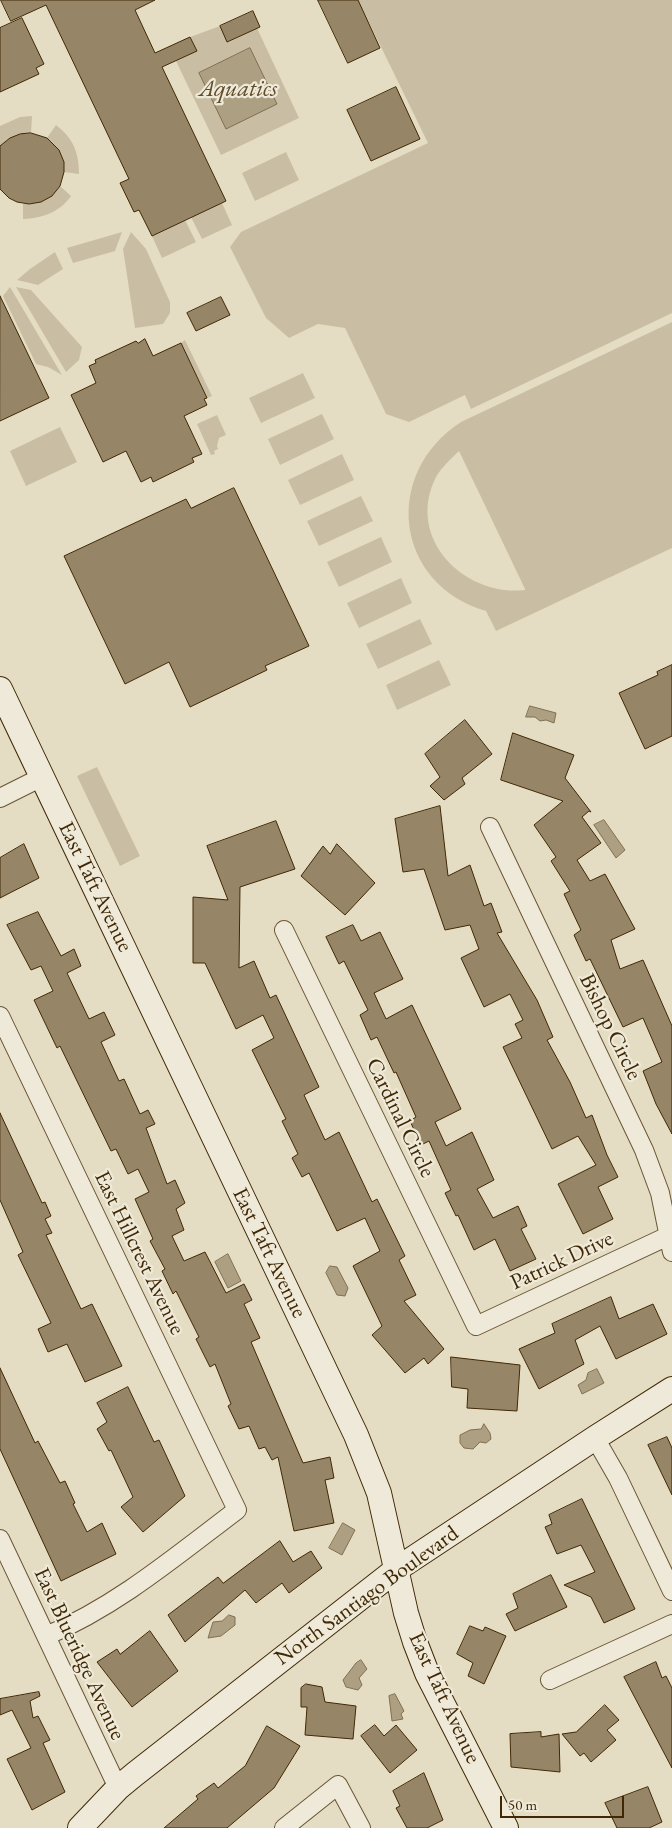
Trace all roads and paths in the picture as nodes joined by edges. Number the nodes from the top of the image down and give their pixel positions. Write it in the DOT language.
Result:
graph roads {
  1 [pos="0,689"];
  2 [pos="42,777"];
  3 [pos="0,798"];
  4 [pos="490,827"];
  5 [pos="284,930"];
  6 [pos="0,1016"];
  7 [pos="670,1244"];
  8 [pos="476,1326"];
  9 [pos="672,1389"];
  10 [pos="595,1438"];
  11 [pos="0,1539"];
  12 [pos="397,1569"];
  13 [pos="672,1591"];
  14 [pos="672,1624"];
  15 [pos="46,1636"];
  16 [pos="550,1680"];
  17 [pos="118,1788"];
  18 [pos="80,1828"];
  19 [pos="284,1828"];
  20 [pos="361,1828"];
  21 [pos="506,1828"];
  1 -- 2 [label="main road, East Taft Avenue"];
  2 -- 3 [label="street"];
  2 -- 12 [label="main road, East Taft Avenue"];
  4 -- 7 [label="street, Bishop Circle"];
  5 -- 8 [label="street, Cardinal Circle"];
  6 -- 15 [label="street, East Hillcrest Avenue"];
  7 -- 8 [label="street, Patrick Drive"];
  9 -- 10 [label="main road, North Santiago Boulevard"];
  10 -- 12 [label="main road, North Santiago Boulevard"];
  10 -- 13 [label="street"];
  11 -- 15 [label="street, East Blueridge Avenue"];
  12 -- 17 [label="main road, North Santiago Boulevard"];
  12 -- 21 [label="main road, East Taft Avenue"];
  14 -- 16 [label="street"];
  15 -- 17 [label="street, East Blueridge Avenue"];
  17 -- 18 [label="main road, North Santiago Boulevard"];
  19 -- 20 [label="street"];
}
